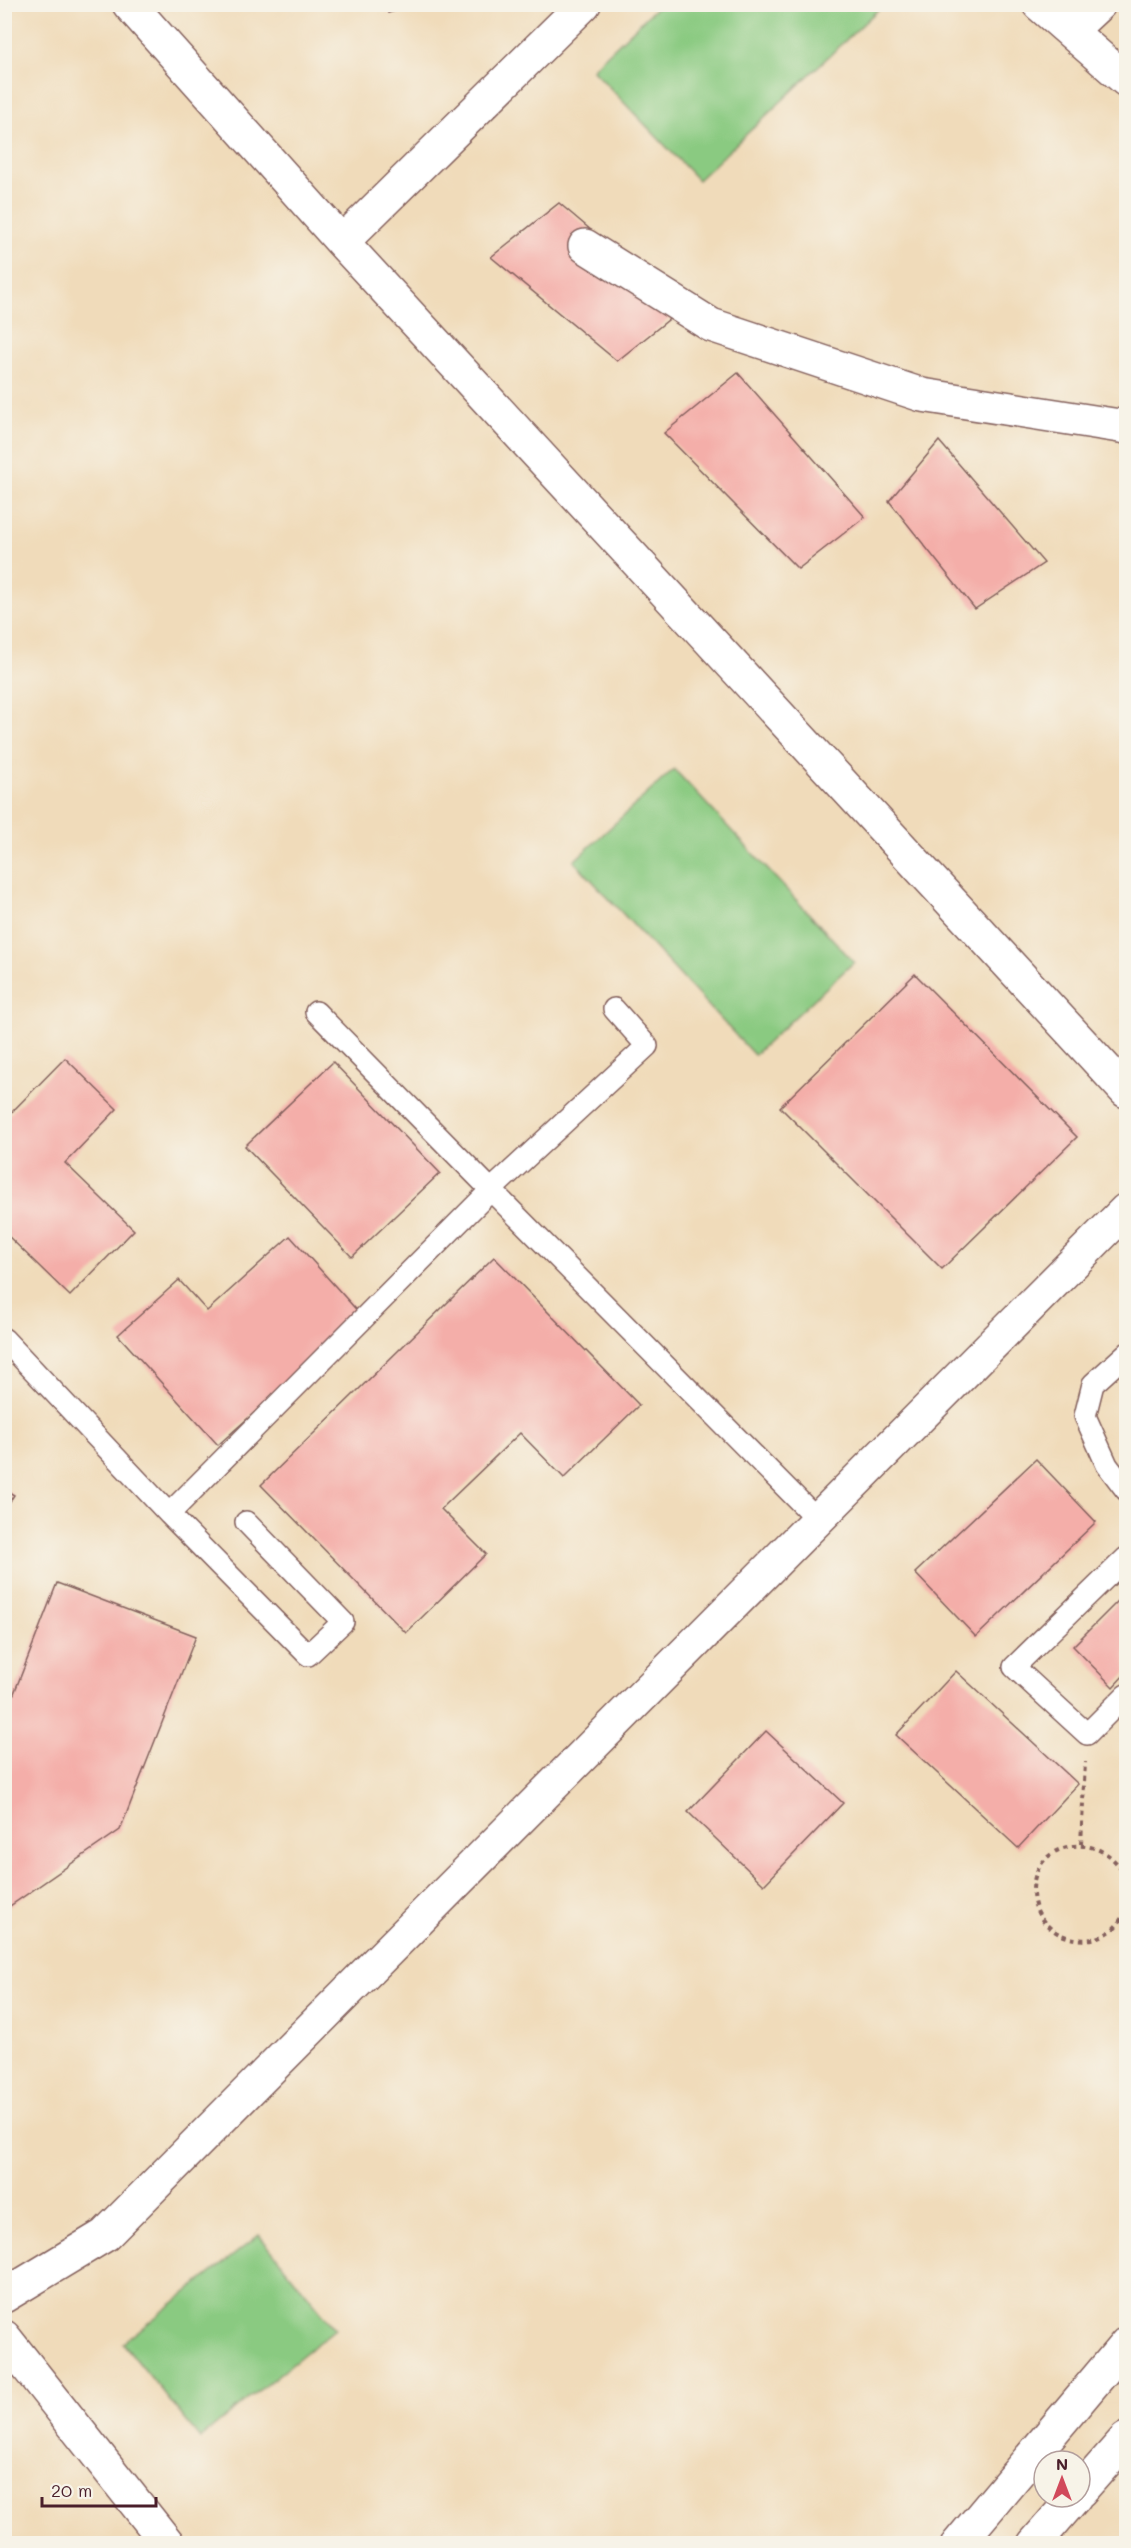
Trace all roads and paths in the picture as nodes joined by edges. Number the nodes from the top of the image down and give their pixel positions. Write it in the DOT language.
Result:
graph roads {
  1 [pos="129,4"];
  2 [pos="585,4"];
  3 [pos="1039,4"];
  4 [pos="1099,4"];
  5 [pos="1070,31"];
  6 [pos="1126,80"];
  7 [pos="342,242"];
  8 [pos="585,246"];
  9 [pos="1126,427"];
  10 [pos="614,1010"];
  11 [pos="316,1012"];
  12 [pos="1126,1091"];
  13 [pos="491,1190"];
  14 [pos="1126,1210"];
  15 [pos="4,1340"];
  16 [pos="1126,1354"];
  17 [pos="1126,1490"];
  18 [pos="169,1514"];
  19 [pos="819,1521"];
  20 [pos="246,1522"];
  21 [pos="1126,1558"];
  22 [pos="1126,1695"];
  23 [pos="1087,1734"];
  24 [pos="1081,1844"];
  25 [pos="1126,1878"];
  26 [pos="1126,1906"];
  27 [pos="4,2296"];
  28 [pos="4,2337"];
  29 [pos="1126,2344"];
  30 [pos="1126,2439"];
  31 [pos="1092,2478"];
  32 [pos="1065,2509"];
  33 [pos="168,2544"];
  34 [pos="958,2544"];
  35 [pos="1034,2544"];
  1 -- 7 [label="street"];
  2 -- 7 [label="street"];
  3 -- 5 [label="street"];
  4 -- 5 [label="street"];
  5 -- 6 [label="street"];
  7 -- 12 [label="street"];
  8 -- 9 [label="street"];
  10 -- 13 [label="lane"];
  11 -- 13 [label="lane"];
  13 -- 18 [label="lane"];
  13 -- 19 [label="lane"];
  14 -- 19 [label="street"];
  15 -- 18 [label="lane"];
  16 -- 17 [label="lane"];
  18 -- 20 [label="lane"];
  19 -- 27 [label="street"];
  21 -- 23 [label="lane"];
  22 -- 23 [label="lane"];
  23 -- 24 [label="path"];
  24 -- 25 [label="path"];
  24 -- 26 [label="path"];
  28 -- 33 [label="street"];
  29 -- 34 [label="street"];
  30 -- 31 [label="street"];
  32 -- 35 [label="street"];
}
